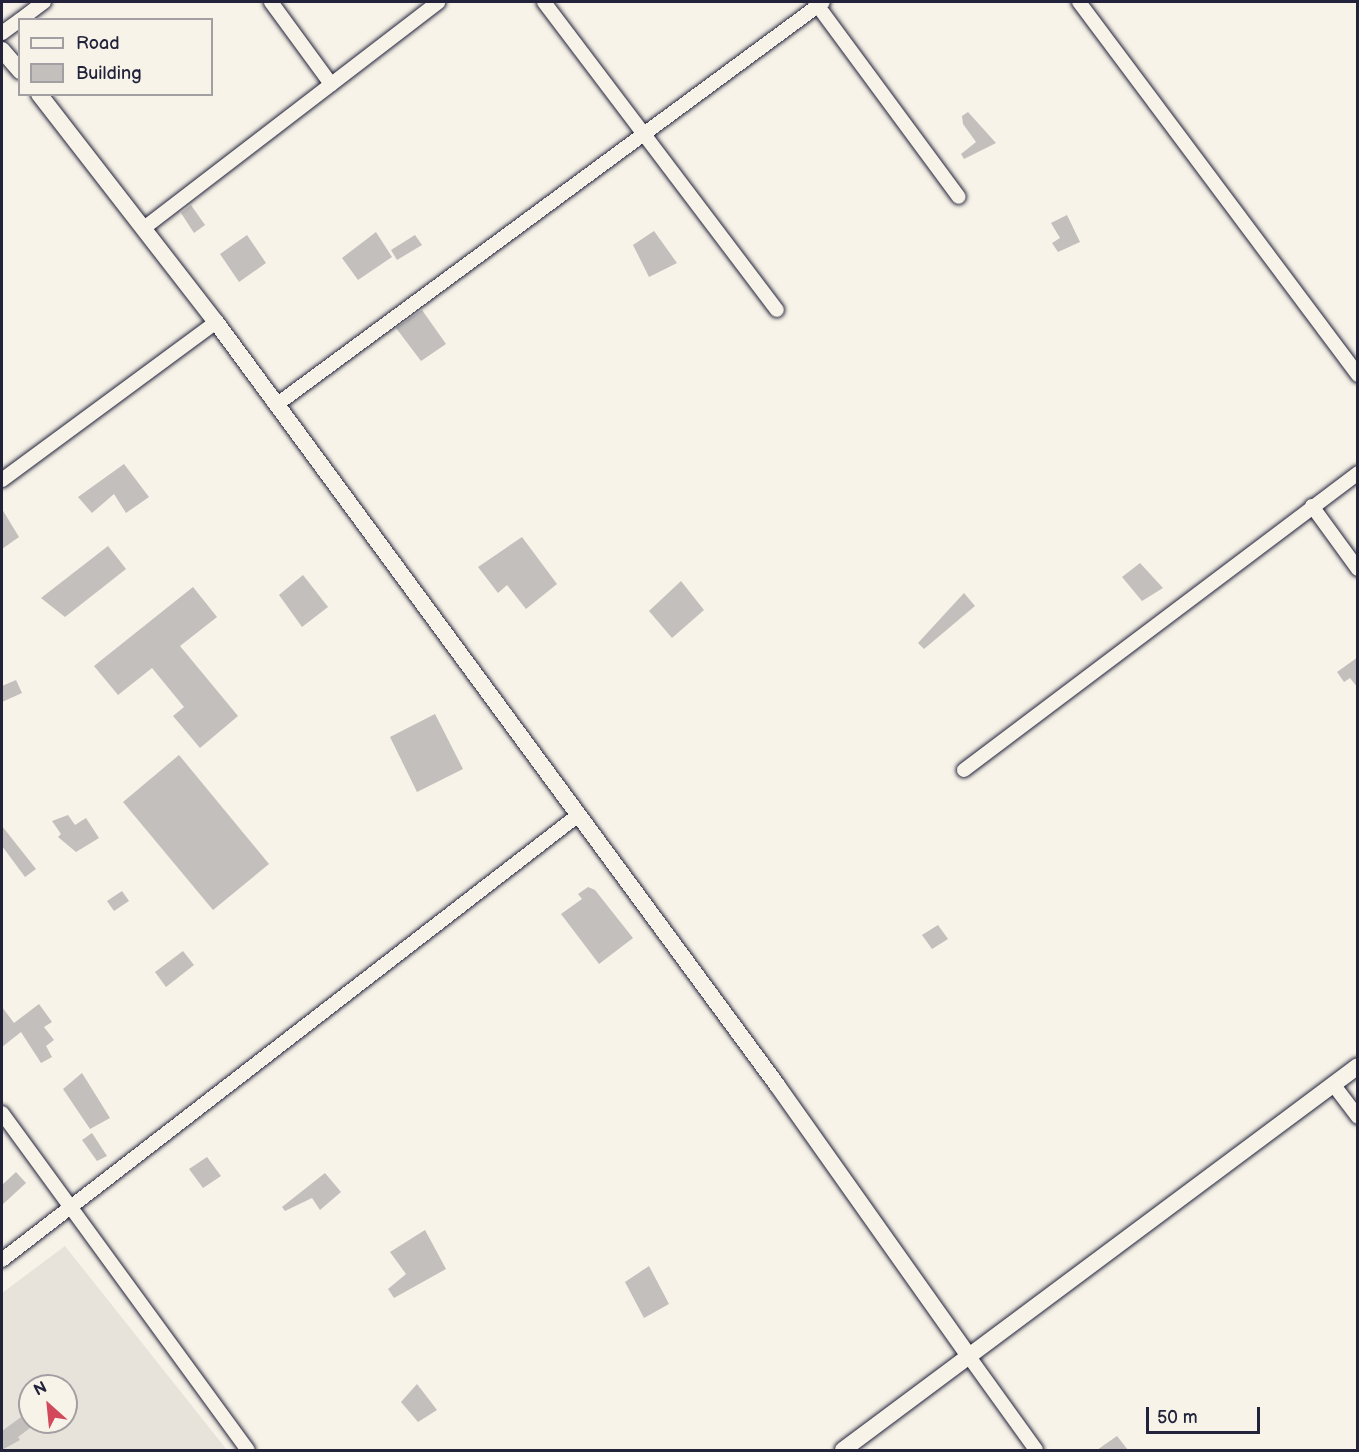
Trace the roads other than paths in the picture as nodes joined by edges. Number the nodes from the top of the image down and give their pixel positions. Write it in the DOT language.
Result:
graph roads {
  1 [pos="44,2"];
  2 [pos="271,2"];
  3 [pos="438,2"];
  4 [pos="544,2"];
  5 [pos="1079,2"];
  6 [pos="819,3"];
  7 [pos="23,18"];
  8 [pos="18,21"];
  9 [pos="2,33"];
  10 [pos="2,50"];
  11 [pos="18,69"];
  12 [pos="330,84"];
  13 [pos="41,96"];
  14 [pos="643,135"];
  15 [pos="959,197"];
  16 [pos="144,228"];
  17 [pos="777,310"];
  18 [pos="216,322"];
  19 [pos="1358,375"];
  20 [pos="276,405"];
  21 [pos="1358,473"];
  22 [pos="2,480"];
  23 [pos="1312,506"];
  24 [pos="1358,569"];
  25 [pos="963,770"];
  26 [pos="577,816"];
  27 [pos="1358,1066"];
  28 [pos="1333,1084"];
  29 [pos="2,1113"];
  30 [pos="1358,1117"];
  31 [pos="71,1208"];
  32 [pos="2,1260"];
  33 [pos="970,1358"];
  34 [pos="248,1450"];
  35 [pos="843,1450"];
  36 [pos="1036,1450"];
  1 -- 7 [label="street"];
  2 -- 12 [label="street"];
  3 -- 12 [label="street"];
  4 -- 14 [label="street"];
  5 -- 19 [label="street"];
  6 -- 14 [label="street"];
  6 -- 15 [label="street"];
  8 -- 9 [label="street"];
  10 -- 11 [label="street"];
  12 -- 16 [label="street"];
  13 -- 16 [label="street"];
  14 -- 17 [label="street"];
  14 -- 20 [label="street"];
  16 -- 18 [label="street"];
  18 -- 20 [label="street"];
  18 -- 22 [label="street"];
  20 -- 26 [label="street"];
  21 -- 23 [label="street"];
  23 -- 24 [label="street"];
  23 -- 25 [label="street"];
  26 -- 31 [label="street"];
  26 -- 33 [label="street"];
  27 -- 28 [label="street"];
  28 -- 30 [label="street"];
  28 -- 33 [label="street"];
  29 -- 31 [label="street"];
  31 -- 32 [label="street"];
  31 -- 34 [label="street"];
  33 -- 35 [label="street"];
  33 -- 36 [label="street"];
}
